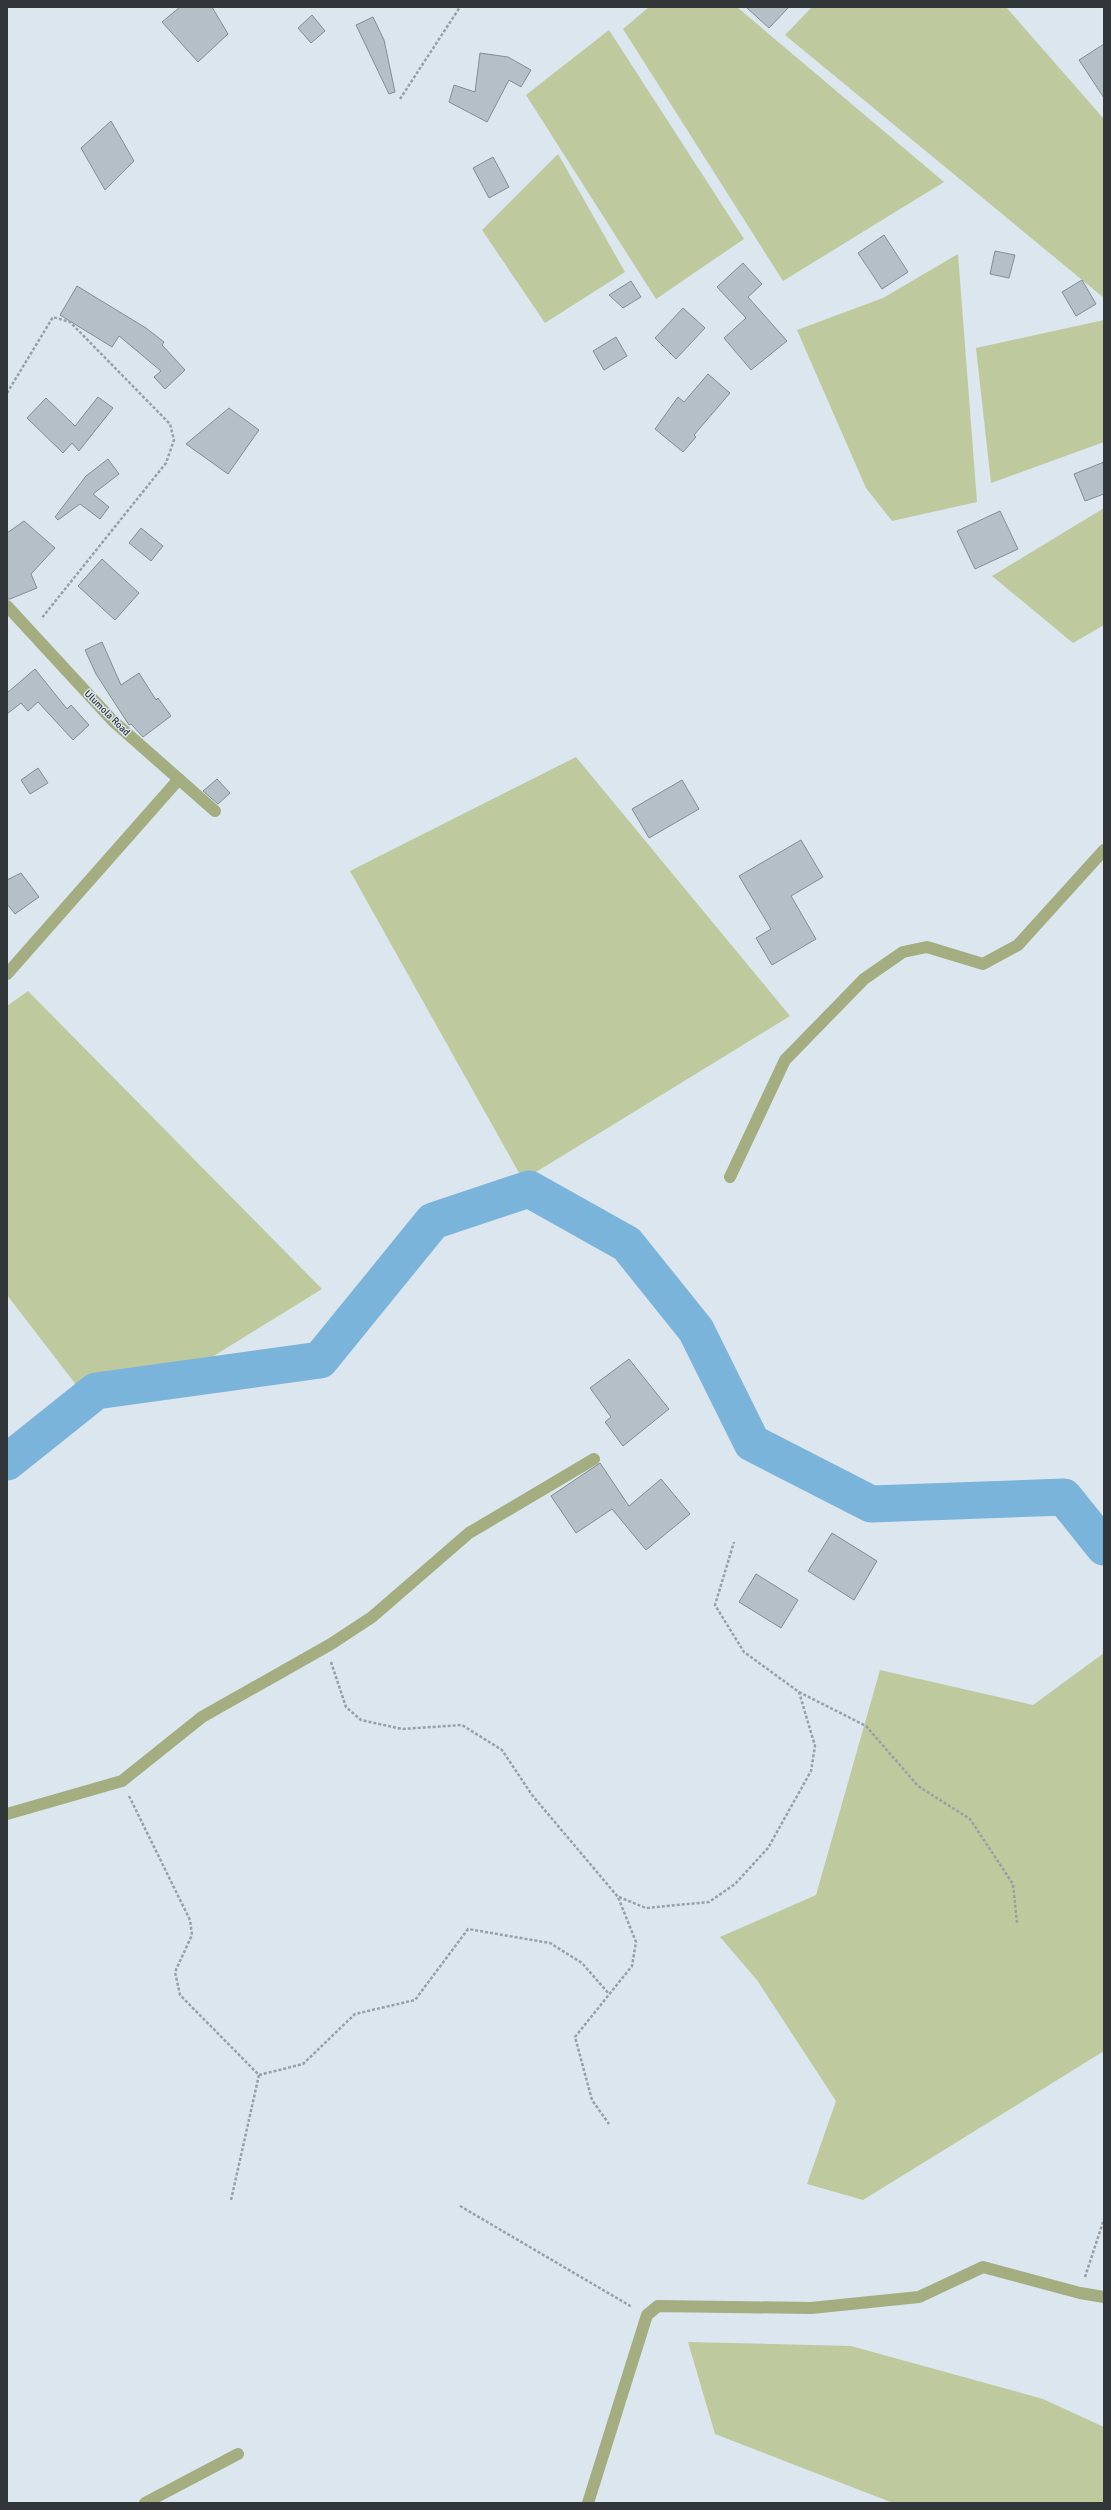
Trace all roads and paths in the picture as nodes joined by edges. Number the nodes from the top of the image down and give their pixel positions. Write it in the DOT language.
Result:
graph roads {
  1 [pos="460,7"];
  2 [pos="400,99"];
  3 [pos="7,393"];
  4 [pos="7,606"];
  5 [pos="31,632"];
  6 [pos="179,779"];
  7 [pos="216,811"];
  8 [pos="1104,850"];
  9 [pos="7,974"];
  10 [pos="730,1177"];
  11 [pos="594,1459"];
  12 [pos="734,1542"];
  13 [pos="330,1644"];
  14 [pos="799,1692"];
  15 [pos="122,1781"];
  16 [pos="7,1814"];
  17 [pos="618,1897"];
  18 [pos="1017,1923"];
  19 [pos="609,1994"];
  20 [pos="259,2075"];
  21 [pos="609,2124"];
  22 [pos="231,2200"];
  23 [pos="460,2206"];
  24 [pos="1104,2218"];
  25 [pos="1080,2293"];
  26 [pos="1104,2297"];
  27 [pos="647,2315"];
  28 [pos="238,2454"];
  29 [pos="145,2503"];
  30 [pos="588,2503"];
  1 -- 2 [label="path"];
  3 -- 5 [label="path"];
  4 -- 5 [label="street, Ulumola Road"];
  5 -- 6 [label="street, Ulumola Road"];
  6 -- 7 [label="street, Ulumola Road"];
  6 -- 9 [label="street"];
  8 -- 10 [label="street"];
  11 -- 13 [label="street"];
  12 -- 14 [label="path"];
  13 -- 15 [label="street"];
  13 -- 17 [label="path"];
  14 -- 17 [label="path"];
  14 -- 18 [label="path"];
  15 -- 16 [label="street"];
  15 -- 20 [label="path"];
  17 -- 19 [label="path"];
  19 -- 20 [label="path"];
  19 -- 21 [label="path"];
  20 -- 22 [label="path"];
  23 -- 27 [label="path"];
  24 -- 25 [label="path"];
  25 -- 26 [label="street"];
  25 -- 27 [label="street"];
  27 -- 30 [label="street"];
  28 -- 29 [label="street"];
}
